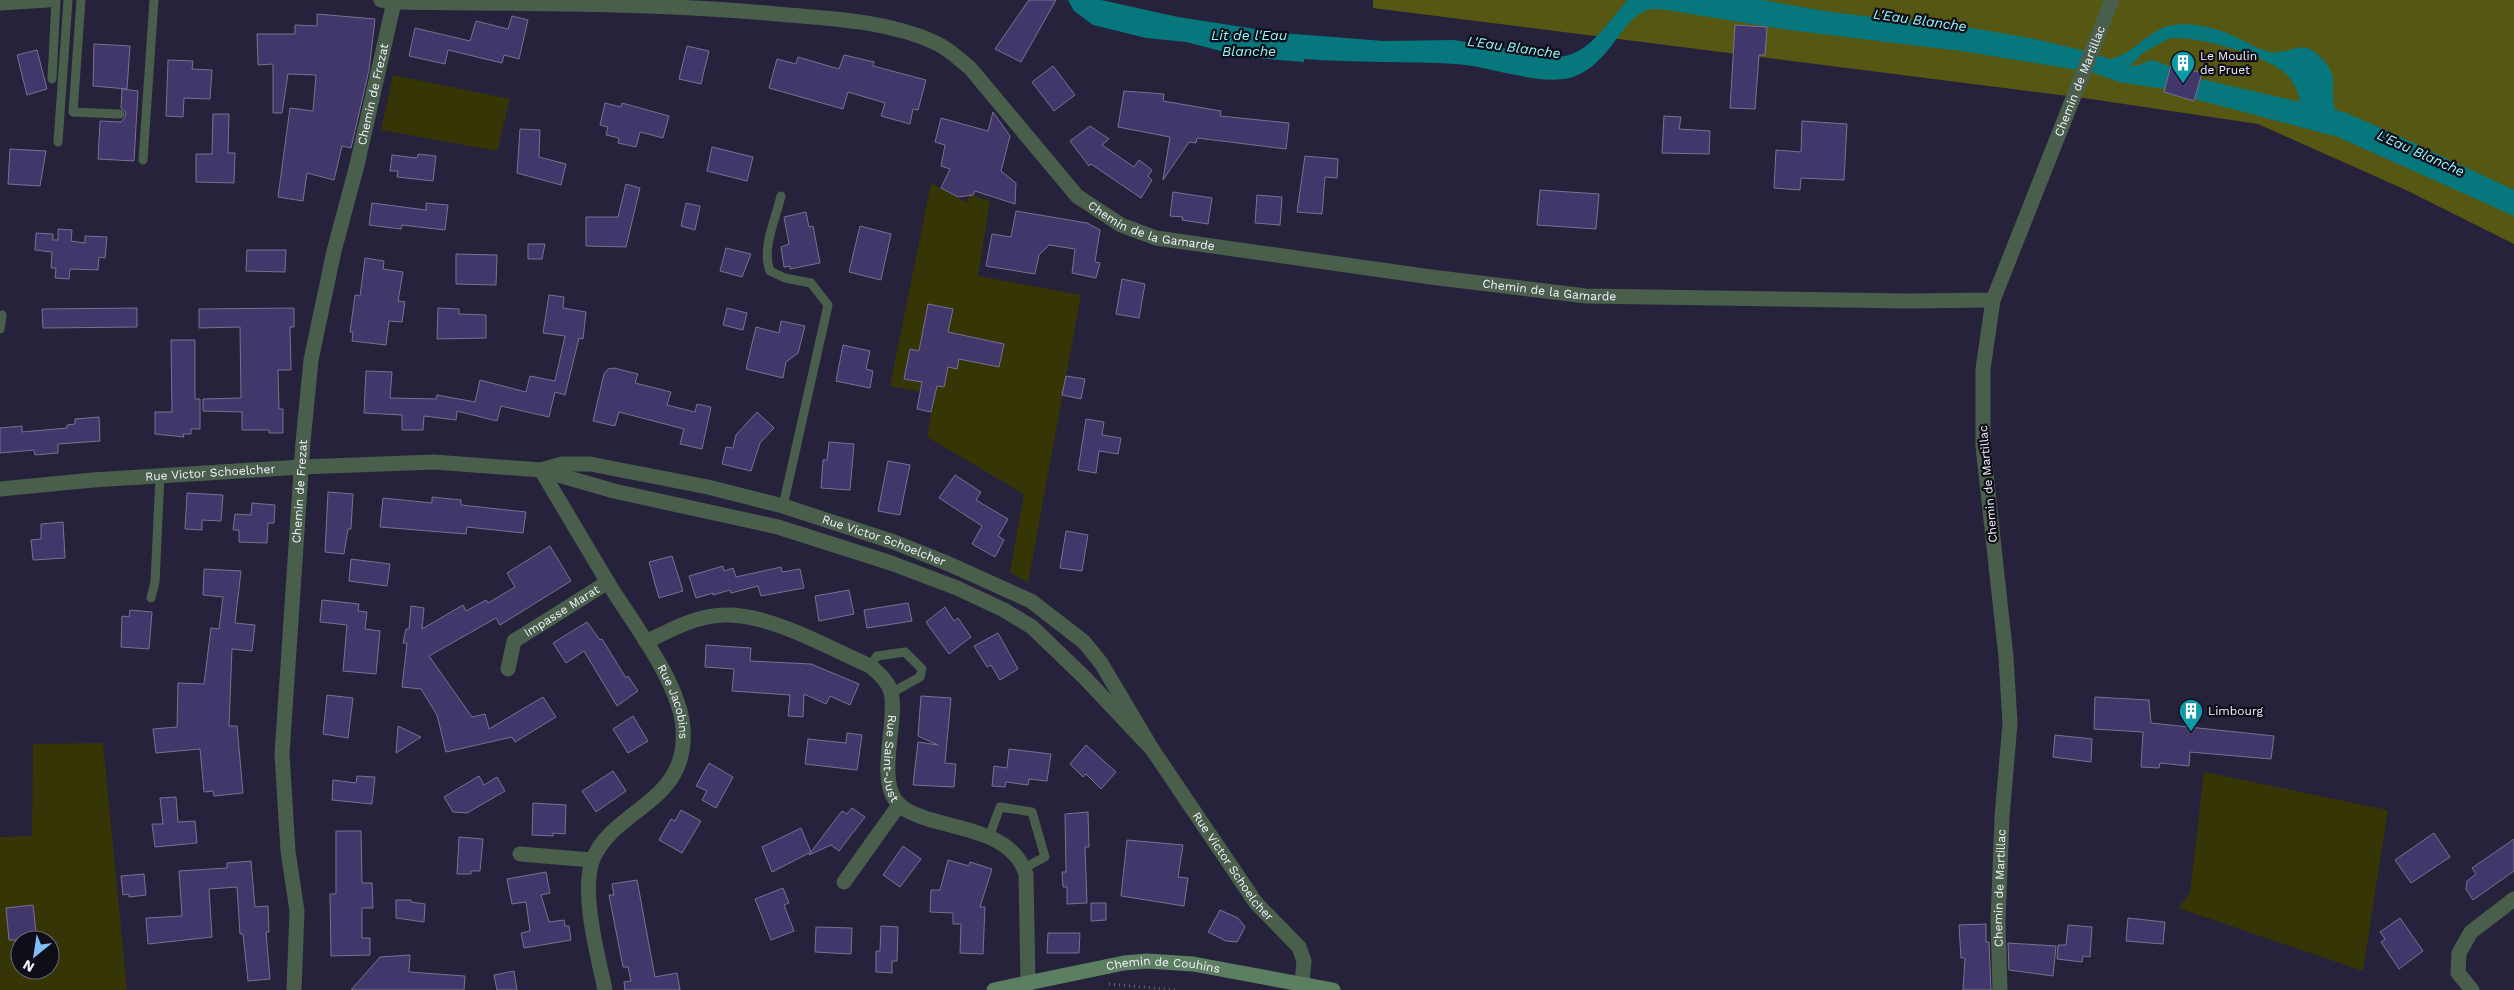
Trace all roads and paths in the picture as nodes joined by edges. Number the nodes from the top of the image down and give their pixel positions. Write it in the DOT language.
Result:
graph roads {
  1 [pos="48,0"];
  2 [pos="56,0"];
  3 [pos="68,0"];
  4 [pos="81,0"];
  5 [pos="154,0"];
  6 [pos="2112,0"];
  7 [pos="388,1"];
  8 [pos="0,3"];
  9 [pos="52,79"];
  10 [pos="120,114"];
  11 [pos="58,142"];
  12 [pos="143,160"];
  13 [pos="781,196"];
  14 [pos="1993,300"];
  15 [pos="2,315"];
  16 [pos="0,329"];
  17 [pos="302,467"];
  18 [pos="541,470"];
  19 [pos="160,476"];
  20 [pos="0,489"];
  21 [pos="783,506"];
  22 [pos="608,582"];
  23 [pos="151,598"];
  24 [pos="646,642"];
  25 [pos="870,666"];
  26 [pos="508,669"];
  27 [pos="891,694"];
  28 [pos="1152,750"];
  29 [pos="899,805"];
  30 [pos="989,837"];
  31 [pos="520,854"];
  32 [pos="592,860"];
  33 [pos="1024,868"];
  34 [pos="844,882"];
  35 [pos="2514,899"];
  36 [pos="1028,983"];
  37 [pos="1108,984"];
  38 [pos="1302,984"];
  39 [pos="294,990"];
  40 [pos="604,990"];
  41 [pos="994,990"];
  42 [pos="1177,990"];
  43 [pos="1333,990"];
  44 [pos="2000,990"];
  45 [pos="2472,990"];
  1 -- 8 [label="street"];
  2 -- 9 [label="lane"];
  3 -- 11 [label="lane"];
  4 -- 10 [label="lane"];
  5 -- 12 [label="lane"];
  6 -- 14 [label="street, Chemin de Martillac"];
  7 -- 14 [label="street, Chemin de la Gamarde"];
  7 -- 17 [label="street, Chemin de Frezat"];
  13 -- 21 [label="lane"];
  14 -- 44 [label="street, Chemin de Martillac"];
  15 -- 16 [label="lane"];
  17 -- 18 [label="street, Rue Victor Schoelcher"];
  17 -- 19 [label="street, Rue Victor Schoelcher"];
  17 -- 39 [label="street, Chemin de Frezat"];
  18 -- 21 [label="street, Rue Victor Schoelcher"];
  18 -- 22 [label="street, Rue Jacobins"];
  18 -- 28 [label="street, Rue Victor Schoelcher"];
  19 -- 20 [label="street, Rue Victor Schoelcher"];
  19 -- 23 [label="lane"];
  21 -- 28 [label="street, Rue Victor Schoelcher"];
  22 -- 24 [label="street, Rue Jacobins"];
  22 -- 26 [label="street, Impasse Marat"];
  24 -- 25 [label="street"];
  24 -- 32 [label="street, Rue Jacobins"];
  25 -- 27 [label="street"];
  25 -- 27 [label="lane"];
  27 -- 29 [label="street, Rue Saint-Just"];
  28 -- 38 [label="street, Rue Victor Schoelcher"];
  29 -- 30 [label="street, Rue Saint-Just"];
  29 -- 34 [label="street"];
  30 -- 33 [label="street, Rue Saint-Just"];
  30 -- 33 [label="lane"];
  31 -- 32 [label="street"];
  32 -- 40 [label="street, Rue Jacobins"];
  33 -- 36 [label="street"];
  35 -- 45 [label="street"];
  36 -- 38 [label="street, Chemin de Couhins"];
  36 -- 41 [label="street, Chemin de Couhins"];
  37 -- 42 [label="path"];
  38 -- 43 [label="street, Chemin de Couhins"];
}
